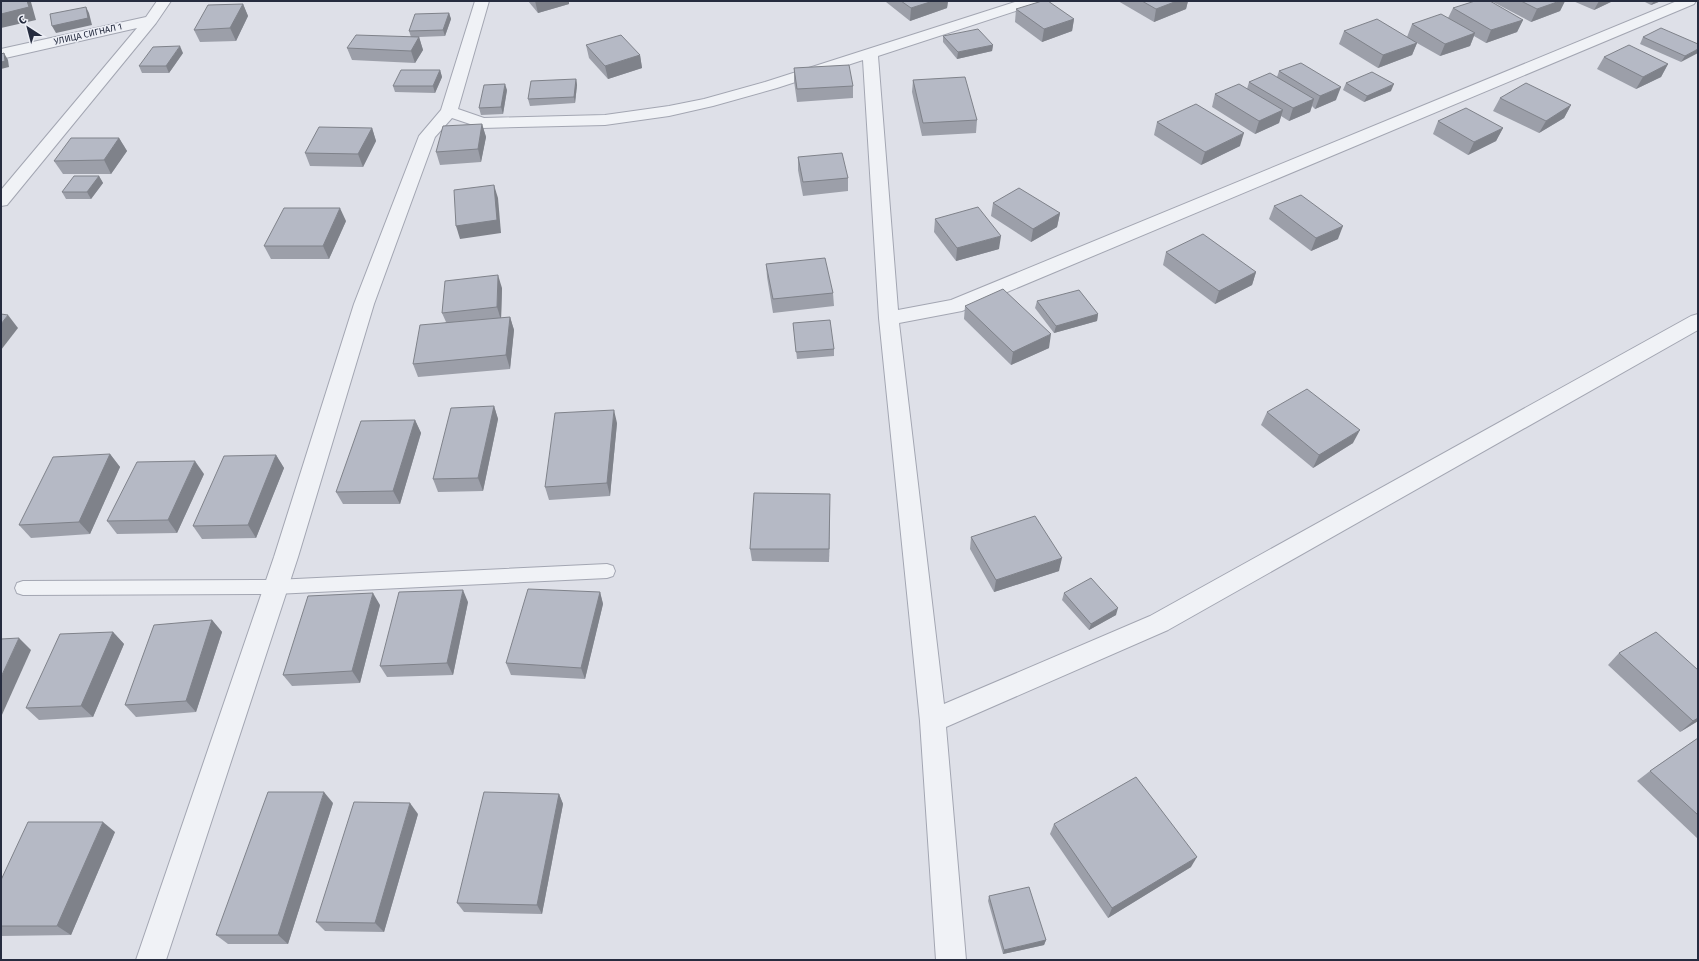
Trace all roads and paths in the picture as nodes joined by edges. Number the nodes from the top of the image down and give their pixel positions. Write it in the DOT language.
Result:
graph roads {
  1 [pos="164,1"];
  2 [pos="482,1"];
  3 [pos="1032,1"];
  4 [pos="1689,1"];
  5 [pos="151,20"];
  6 [pos="870,53"];
  7 [pos="1,54"];
  8 [pos="449,111"];
  9 [pos="1,201"];
  10 [pos="889,318"];
  11 [pos="1698,321"];
  12 [pos="607,571"];
  13 [pos="275,587"];
  14 [pos="23,588"];
  15 [pos="933,721"];
  16 [pos="150,960"];
  17 [pos="951,960"];
  1 -- 5 [label="street"];
  2 -- 8 [label="street"];
  3 -- 6 [label="street"];
  4 -- 10 [label="street"];
  5 -- 7 [label="street, УЛИЦА СИГНАЛ 1"];
  5 -- 9 [label="street"];
  6 -- 8 [label="street"];
  6 -- 10 [label="street"];
  8 -- 13 [label="street"];
  10 -- 15 [label="street"];
  11 -- 15 [label="street"];
  12 -- 13 [label="lane"];
  13 -- 14 [label="lane"];
  13 -- 16 [label="street"];
  15 -- 17 [label="street"];
}
